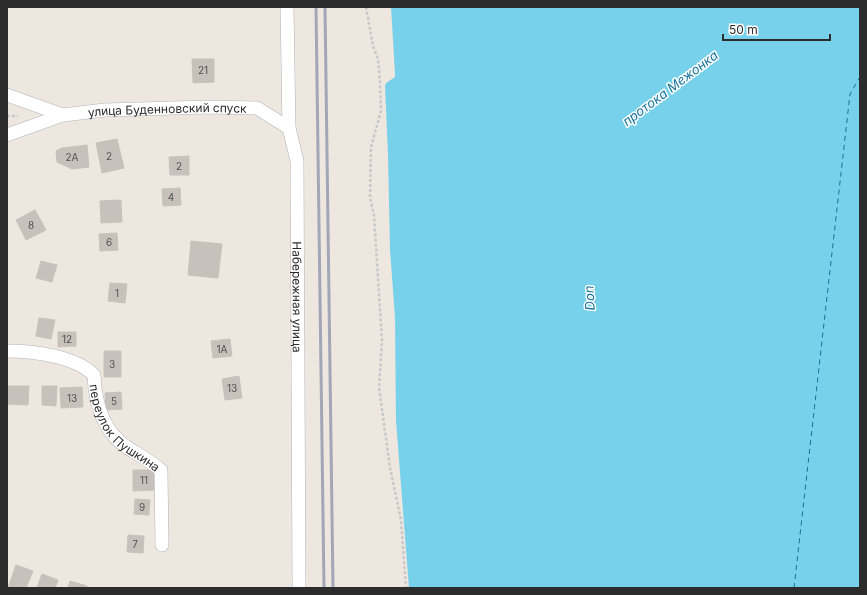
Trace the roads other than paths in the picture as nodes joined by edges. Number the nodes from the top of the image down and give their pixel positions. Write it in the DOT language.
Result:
graph roads {
  1 [pos="287,7"];
  2 [pos="7,96"];
  3 [pos="63,115"];
  4 [pos="289,128"];
  5 [pos="7,135"];
  6 [pos="7,351"];
  7 [pos="162,545"];
  8 [pos="299,588"];
  1 -- 4 [label="street, Набережная улица"];
  2 -- 3 [label="street"];
  3 -- 4 [label="street, улица Буденновский спуск"];
  3 -- 5 [label="street"];
  4 -- 8 [label="street, Набережная улица"];
  6 -- 7 [label="street, переулок Пушкина"];
}
